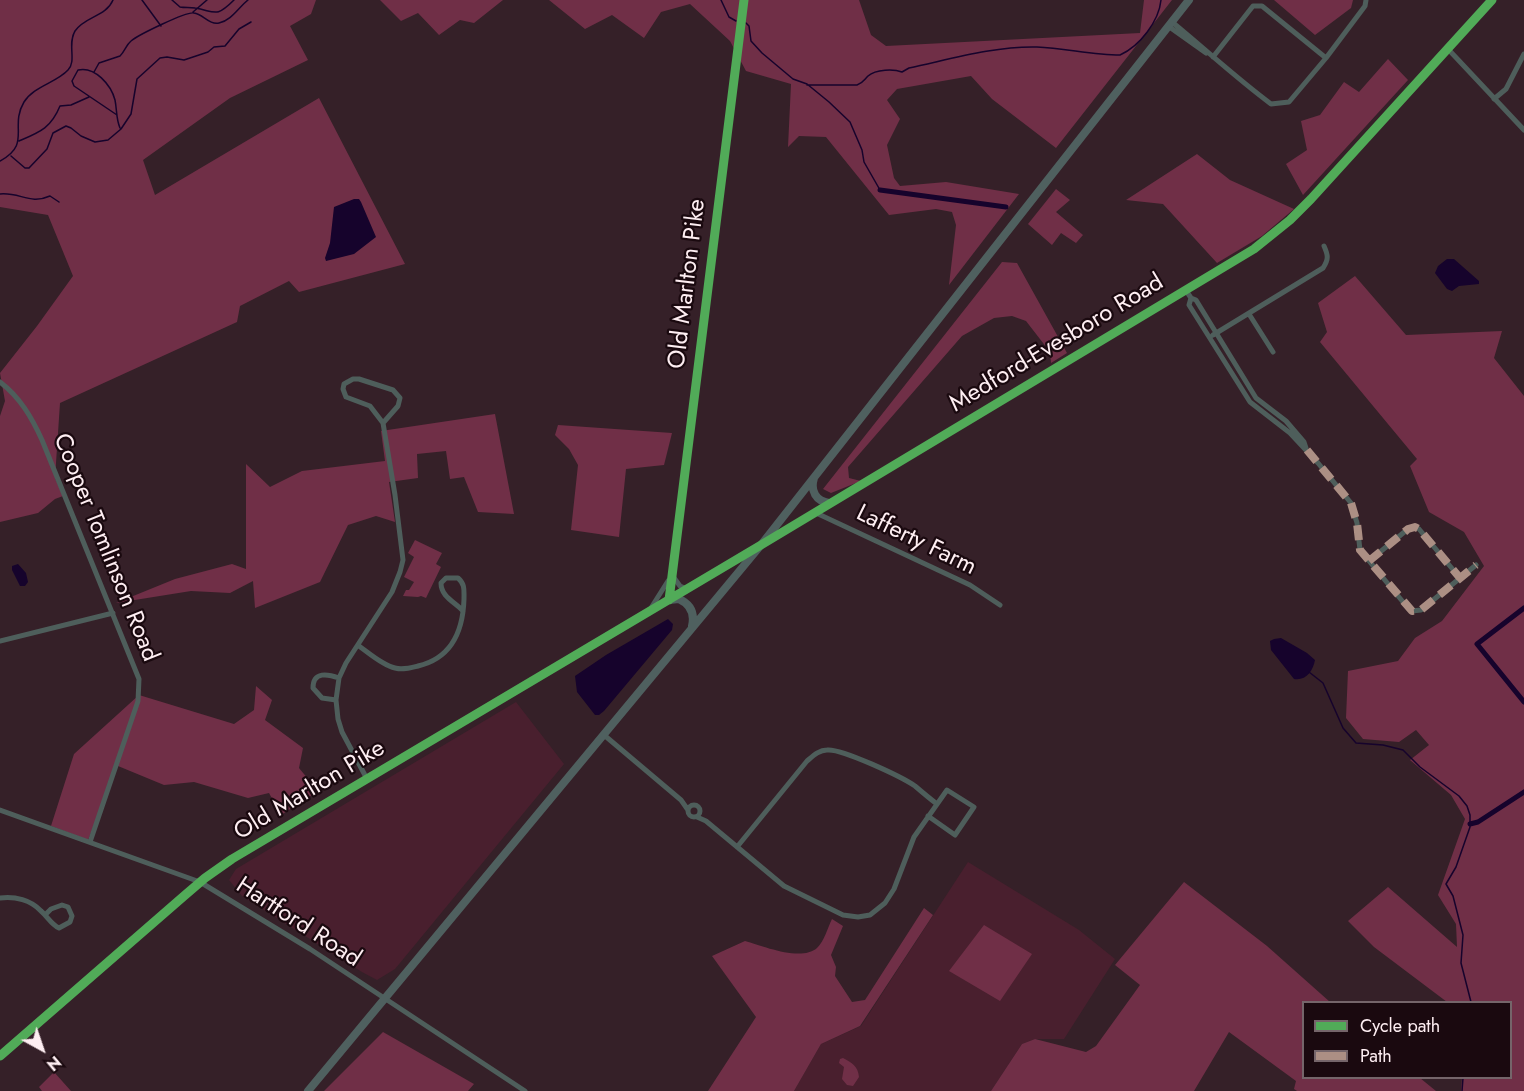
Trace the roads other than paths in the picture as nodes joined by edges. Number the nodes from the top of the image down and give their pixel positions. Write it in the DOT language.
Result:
graph roads {
  1 [pos="744,0"];
  2 [pos="1189,0"];
  3 [pos="1366,0"];
  4 [pos="1492,0"];
  5 [pos="1170,24"];
  6 [pos="1448,49"];
  7 [pos="1524,54"];
  8 [pos="1211,55"];
  9 [pos="1326,58"];
  10 [pos="1494,99"];
  11 [pos="1524,130"];
  12 [pos="1324,246"];
  13 [pos="1185,289"];
  14 [pos="1191,298"];
  15 [pos="1249,314"];
  16 [pos="1216,334"];
  17 [pos="1210,338"];
  18 [pos="1273,352"];
  19 [pos="0,382"];
  20 [pos="383,423"];
  21 [pos="1307,450"];
  22 [pos="814,477"];
  23 [pos="829,503"];
  24 [pos="814,512"];
  25 [pos="761,545"];
  26 [pos="1369,561"];
  27 [pos="1476,565"];
  28 [pos="671,574"];
  29 [pos="1460,578"];
  30 [pos="687,589"];
  31 [pos="669,600"];
  32 [pos="1000,604"];
  33 [pos="463,611"];
  34 [pos="113,613"];
  35 [pos="646,614"];
  36 [pos="690,631"];
  37 [pos="0,641"];
  38 [pos="359,646"];
  39 [pos="339,678"];
  40 [pos="336,700"];
  41 [pos="604,735"];
  42 [pos="367,780"];
  43 [pos="937,804"];
  44 [pos="690,808"];
  45 [pos="0,810"];
  46 [pos="701,811"];
  47 [pos="928,816"];
  48 [pos="697,817"];
  49 [pos="706,821"];
  50 [pos="90,842"];
  51 [pos="737,847"];
  52 [pos="200,882"];
  53 [pos="0,898"];
  54 [pos="45,915"];
  55 [pos="384,1000"];
  56 [pos="0,1056"];
  57 [pos="308,1091"];
  58 [pos="525,1091"];
  1 -- 28 [label="street, Old Marlton Pike"];
  2 -- 5 [label="highway"];
  3 -- 9 [label="street"];
  4 -- 6 [label="street, Medford-Evesboro Road"];
  5 -- 8 [label="street"];
  5 -- 22 [label="highway"];
  6 -- 10 [label="street"];
  6 -- 13 [label="street, Medford-Evesboro Road"];
  7 -- 10 [label="street"];
  8 -- 9 [label="street"];
  8 -- 9 [label="street"];
  10 -- 11 [label="street"];
  12 -- 15 [label="street"];
  13 -- 14 [label="street"];
  13 -- 23 [label="street, Medford-Evesboro Road"];
  14 -- 16 [label="street"];
  14 -- 17 [label="street"];
  15 -- 16 [label="street"];
  15 -- 18 [label="street"];
  16 -- 17 [label="street"];
  16 -- 21 [label="street"];
  17 -- 21 [label="street"];
  19 -- 34 [label="street, Cooper Tomlinson Road"];
  20 -- 20 [label="street"];
  20 -- 38 [label="street"];
  21 -- 26 [label="street"];
  22 -- 23 [label="highway"];
  22 -- 25 [label="highway"];
  23 -- 24 [label="street, Medford-Evesboro Road"];
  24 -- 25 [label="street, Medford-Evesboro Road"];
  24 -- 32 [label="street, Lafferty Farm"];
  25 -- 30 [label="street, Medford-Evesboro Road"];
  25 -- 36 [label="highway"];
  26 -- 29 [label="street"];
  26 -- 29 [label="street"];
  27 -- 29 [label="street"];
  28 -- 30 [label="street"];
  28 -- 31 [label="street, Old Marlton Pike"];
  28 -- 35 [label="street"];
  30 -- 31 [label="street, Old Marlton Pike"];
  31 -- 35 [label="street, Old Marlton Pike"];
  31 -- 36 [label="highway"];
  33 -- 33 [label="street"];
  33 -- 38 [label="street"];
  34 -- 37 [label="street"];
  34 -- 50 [label="street, Cooper Tomlinson Road"];
  35 -- 42 [label="street, Old Marlton Pike"];
  36 -- 41 [label="highway"];
  38 -- 39 [label="street"];
  39 -- 40 [label="street"];
  39 -- 40 [label="street"];
  40 -- 42 [label="street"];
  41 -- 44 [label="street"];
  41 -- 55 [label="highway"];
  42 -- 52 [label="street, Old Marlton Pike"];
  43 -- 47 [label="street"];
  43 -- 47 [label="street"];
  43 -- 51 [label="street"];
  44 -- 46 [label="street"];
  44 -- 48 [label="street"];
  45 -- 50 [label="street, Hartford Road"];
  46 -- 48 [label="street"];
  46 -- 49 [label="street"];
  47 -- 51 [label="street"];
  48 -- 49 [label="street"];
  49 -- 51 [label="street"];
  50 -- 52 [label="street, Hartford Road"];
  52 -- 55 [label="street, Hartford Road"];
  52 -- 56 [label="street, Old Marlton Pike"];
  53 -- 54 [label="street"];
  54 -- 54 [label="street"];
  55 -- 57 [label="highway"];
  55 -- 58 [label="street, Hartford Road"];
}
